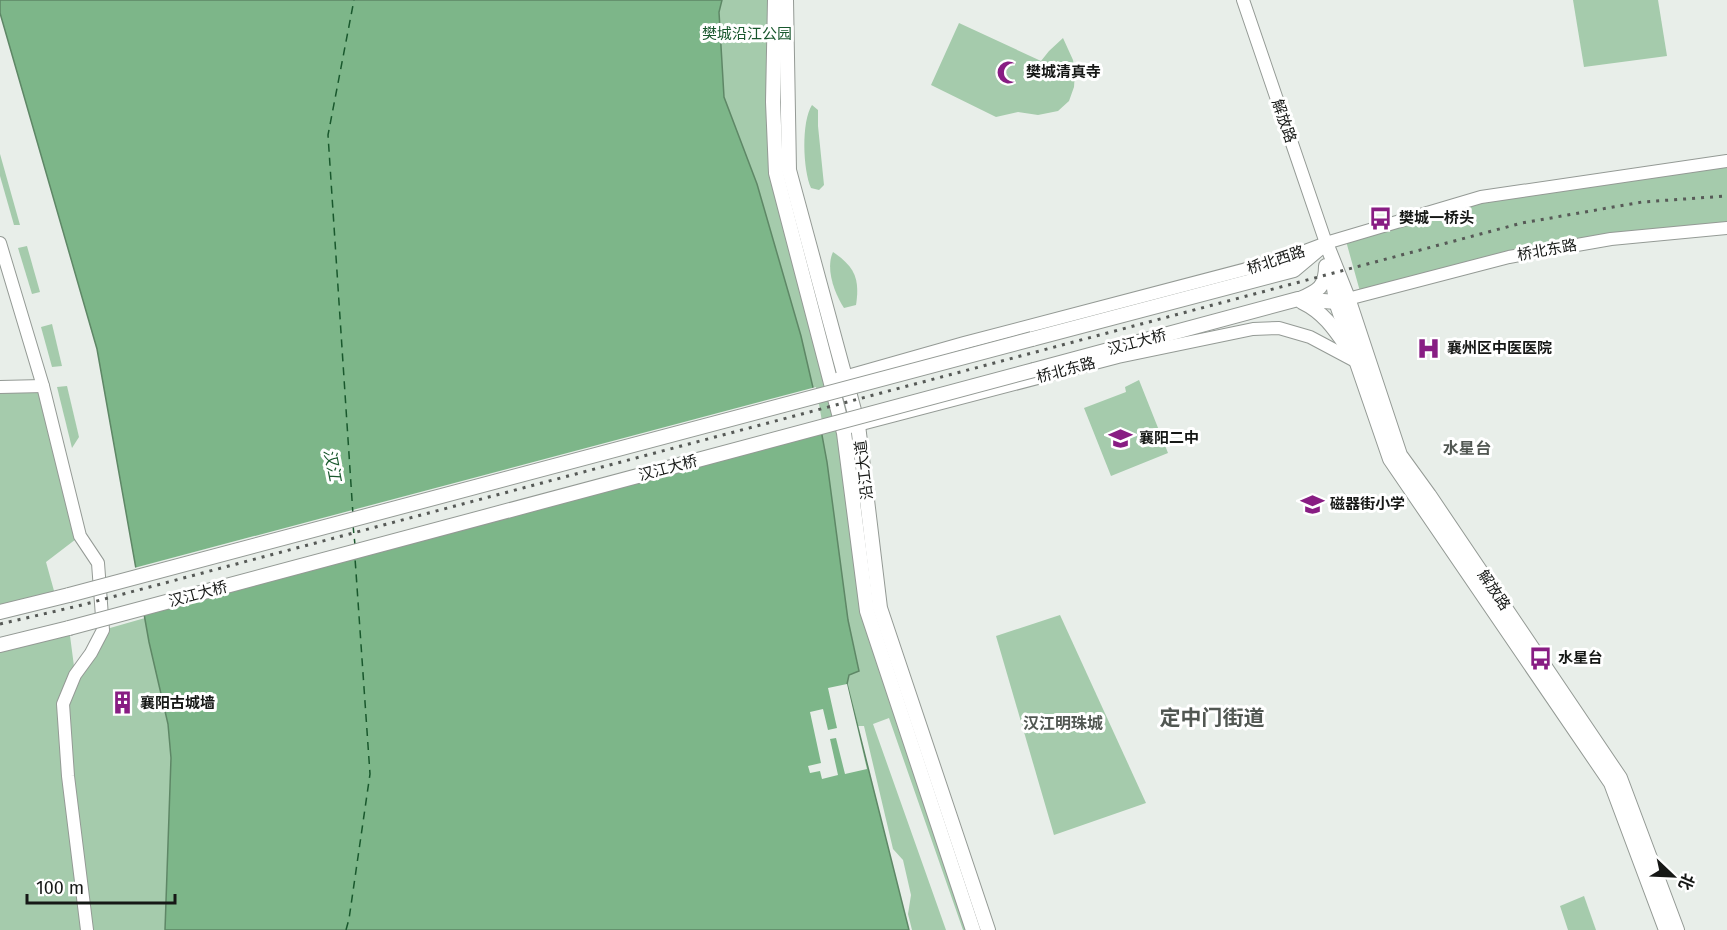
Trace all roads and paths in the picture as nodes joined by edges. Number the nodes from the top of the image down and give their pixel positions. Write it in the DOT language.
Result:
graph roads {
  1 [pos="775,0"];
  2 [pos="786,0"];
  3 [pos="1243,0"];
  4 [pos="1727,161"];
  5 [pos="1727,228"];
  6 [pos="0,243"];
  7 [pos="1326,243"];
  8 [pos="1298,300"];
  9 [pos="1342,300"];
  10 [pos="1357,362"];
  11 [pos="845,377"];
  12 [pos="830,381"];
  13 [pos="0,387"];
  14 [pos="43,387"];
  15 [pos="858,425"];
  16 [pos="843,429"];
  17 [pos="0,612"];
  18 [pos="0,645"];
  19 [pos="87,930"];
  20 [pos="972,930"];
  21 [pos="988,930"];
  22 [pos="1666,930"];
  23 [pos="1677,930"];
  1 -- 12 [label="main road, 沿江大道"];
  2 -- 11 [label="main road, 沿江大道"];
  3 -- 7 [label="street, 解放路"];
  4 -- 7 [label="street, 桥北西路"];
  5 -- 9 [label="street, 桥北东路"];
  6 -- 14 [label="street"];
  7 -- 8 [label="main road"];
  7 -- 9 [label="main road, 解放路"];
  7 -- 11 [label="street, 桥北西路"];
  7 -- 17 [label="main road, 汉江大桥, bridge"];
  8 -- 9 [label="main road, 汉江大桥"];
  8 -- 10 [label="main road"];
  8 -- 18 [label="main road, 汉江大桥, bridge"];
  9 -- 10 [label="main road, 解放路"];
  9 -- 23 [label="main road, 解放路"];
  10 -- 15 [label="street, 桥北东路"];
  10 -- 22 [label="main road, 解放路"];
  11 -- 12 [label="street, 桥北西路"];
  11 -- 15 [label="main road, 沿江大道"];
  12 -- 16 [label="main road, 沿江大道"];
  13 -- 14 [label="street"];
  14 -- 19 [label="street"];
  15 -- 16 [label="street, 桥北东路"];
  15 -- 21 [label="main road, 沿江大道"];
  16 -- 20 [label="main road, 沿江大道"];
}
